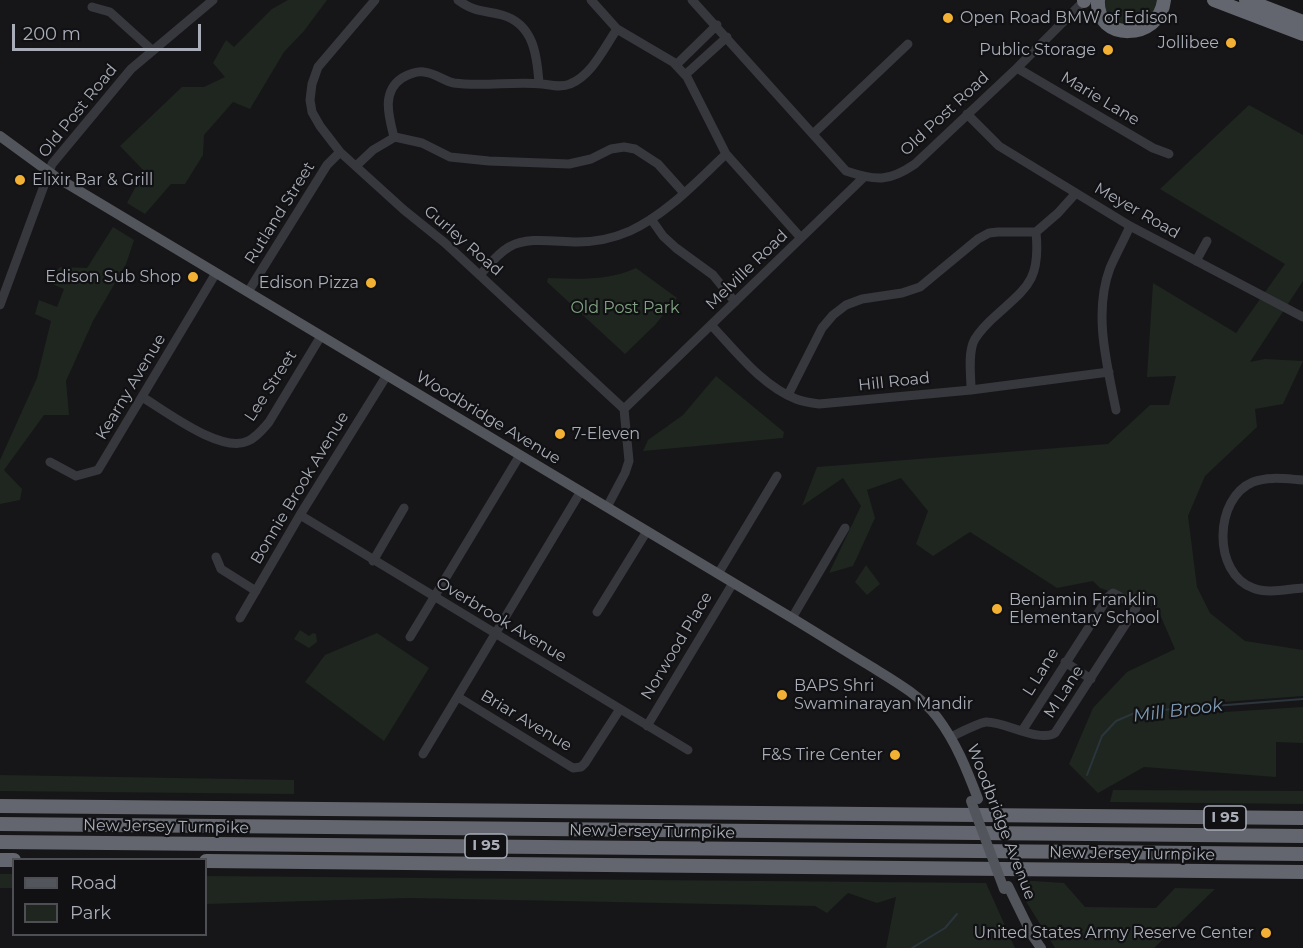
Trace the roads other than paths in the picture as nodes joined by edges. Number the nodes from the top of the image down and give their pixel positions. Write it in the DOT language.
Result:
graph roads {
  1 [pos="194,0"];
  2 [pos="213,0"];
  3 [pos="375,0"];
  4 [pos="458,0"];
  5 [pos="591,0"];
  6 [pos="692,0"];
  7 [pos="1084,0"];
  8 [pos="1098,0"];
  9 [pos="1164,0"];
  10 [pos="1214,0"];
  11 [pos="1246,0"];
  12 [pos="92,7"];
  13 [pos="202,9"];
  14 [pos="1303,22"];
  15 [pos="717,25"];
  16 [pos="617,29"];
  17 [pos="1303,34"];
  18 [pos="727,37"];
  19 [pos="908,44"];
  20 [pos="152,50"];
  21 [pos="676,65"];
  22 [pos="1017,68"];
  23 [pos="685,75"];
  24 [pos="540,83"];
  25 [pos="967,114"];
  26 [pos="813,134"];
  27 [pos="0,136"];
  28 [pos="394,137"];
  29 [pos="340,152"];
  30 [pos="726,154"];
  31 [pos="1169,154"];
  32 [pos="356,166"];
  33 [pos="48,171"];
  34 [pos="864,177"];
  35 [pos="684,193"];
  36 [pos="1076,193"];
  37 [pos="651,219"];
  38 [pos="1130,226"];
  39 [pos="1036,232"];
  40 [pos="801,238"];
  41 [pos="1207,241"];
  42 [pos="1196,261"];
  43 [pos="216,273"];
  44 [pos="480,275"];
  45 [pos="248,292"];
  46 [pos="1,299"];
  47 [pos="735,302"];
  48 [pos="1303,317"];
  49 [pos="711,325"];
  50 [pos="321,336"];
  51 [pos="1109,372"];
  52 [pos="387,375"];
  53 [pos="971,390"];
  54 [pos="788,395"];
  55 [pos="142,397"];
  56 [pos="624,409"];
  57 [pos="1116,410"];
  58 [pos="520,455"];
  59 [pos="50,462"];
  60 [pos="777,476"];
  61 [pos="1303,480"];
  62 [pos="580,491"];
  63 [pos="607,507"];
  64 [pos="404,508"];
  65 [pos="300,515"];
  66 [pos="845,528"];
  67 [pos="646,531"];
  68 [pos="216,557"];
  69 [pos="373,561"];
  70 [pos="718,574"];
  71 [pos="733,583"];
  72 [pos="1303,588"];
  73 [pos="256,591"];
  74 [pos="433,597"];
  75 [pos="1136,606"];
  76 [pos="597,612"];
  77 [pos="240,618"];
  78 [pos="792,618"];
  79 [pos="495,632"];
  80 [pos="410,637"];
  81 [pos="1065,662"];
  82 [pos="1091,678"];
  83 [pos="458,697"];
  84 [pos="620,709"];
  85 [pos="647,726"];
  86 [pos="1022,731"];
  87 [pos="951,737"];
  88 [pos="688,750"];
  89 [pos="423,754"];
  90 [pos="0,806"];
  91 [pos="1303,818"];
  92 [pos="0,824"];
  93 [pos="1303,836"];
  94 [pos="0,842"];
  95 [pos="1303,854"];
  96 [pos="207,861"];
  97 [pos="1303,872"];
  98 [pos="1006,888"];
  99 [pos="1033,948"];
  100 [pos="1041,948"];
  1 -- 13 [label="street"];
  2 -- 13 [label="street, Old Post Road"];
  3 -- 29 [label="street, Gurley Road"];
  4 -- 24 [label="street"];
  5 -- 16 [label="street"];
  6 -- 15 [label="street"];
  7 -- 22 [label="street, Old Post Road"];
  8 -- 9 [label="highway"];
  10 -- 17 [label="highway"];
  11 -- 14 [label="highway"];
  12 -- 20 [label="street"];
  13 -- 20 [label="street, Old Post Road"];
  15 -- 18 [label="street"];
  15 -- 21 [label="street"];
  16 -- 21 [label="street"];
  16 -- 24 [label="street"];
  18 -- 23 [label="street"];
  18 -- 26 [label="street"];
  19 -- 26 [label="street"];
  20 -- 33 [label="street, Old Post Road"];
  21 -- 23 [label="street"];
  22 -- 25 [label="street, Old Post Road"];
  22 -- 31 [label="street, Marie Lane"];
  23 -- 30 [label="street"];
  24 -- 28 [label="street"];
  25 -- 34 [label="street, Old Post Road"];
  25 -- 36 [label="street, Meyer Road"];
  26 -- 34 [label="street"];
  27 -- 33 [label="main road, Woodbridge Avenue"];
  28 -- 32 [label="street"];
  28 -- 35 [label="street"];
  29 -- 32 [label="street, Gurley Road"];
  29 -- 45 [label="street, Rutland Street"];
  30 -- 35 [label="street"];
  30 -- 40 [label="street"];
  32 -- 44 [label="street, Gurley Road"];
  33 -- 43 [label="main road, Woodbridge Avenue"];
  33 -- 46 [label="street, Old Post Road"];
  34 -- 40 [label="street, Melville Road"];
  35 -- 37 [label="street"];
  36 -- 38 [label="street, Meyer Road"];
  36 -- 39 [label="street"];
  37 -- 44 [label="street"];
  37 -- 47 [label="street"];
  38 -- 42 [label="street, Meyer Road"];
  38 -- 51 [label="street"];
  39 -- 53 [label="street"];
  39 -- 54 [label="street"];
  40 -- 47 [label="street, Melville Road"];
  41 -- 42 [label="street"];
  42 -- 48 [label="street, Meyer Road"];
  43 -- 45 [label="main road, Woodbridge Avenue"];
  43 -- 55 [label="street, Kearny Avenue"];
  44 -- 56 [label="street, Gurley Road"];
  45 -- 50 [label="main road, Woodbridge Avenue"];
  47 -- 49 [label="street, Melville Road"];
  49 -- 54 [label="street, Hill Road"];
  49 -- 56 [label="street, Melville Road"];
  50 -- 52 [label="main road, Woodbridge Avenue"];
  50 -- 55 [label="street, Lee Street"];
  51 -- 53 [label="street, Hill Road"];
  51 -- 57 [label="street"];
  52 -- 58 [label="main road, Woodbridge Avenue"];
  52 -- 65 [label="street, Bonnie Brook Avenue"];
  53 -- 54 [label="street, Hill Road"];
  55 -- 59 [label="street, Kearny Avenue"];
  56 -- 63 [label="street"];
  58 -- 62 [label="main road, Woodbridge Avenue"];
  58 -- 74 [label="street"];
  60 -- 70 [label="street"];
  61 -- 72 [label="street"];
  62 -- 63 [label="main road, Woodbridge Avenue"];
  62 -- 79 [label="street"];
  63 -- 67 [label="main road, Woodbridge Avenue"];
  64 -- 69 [label="street"];
  65 -- 69 [label="street, Overbrook Avenue"];
  65 -- 73 [label="street, Bonnie Brook Avenue"];
  66 -- 78 [label="street"];
  67 -- 70 [label="main road, Woodbridge Avenue"];
  67 -- 76 [label="street"];
  68 -- 73 [label="street"];
  69 -- 74 [label="street, Overbrook Avenue"];
  70 -- 71 [label="main road, Woodbridge Avenue"];
  71 -- 78 [label="main road, Woodbridge Avenue"];
  71 -- 85 [label="street, Norwood Place"];
  73 -- 77 [label="street, Bonnie Brook Avenue"];
  74 -- 79 [label="street, Overbrook Avenue"];
  74 -- 80 [label="street"];
  75 -- 81 [label="street, L Lane"];
  75 -- 82 [label="street, M Lane"];
  78 -- 87 [label="main road, Woodbridge Avenue"];
  79 -- 83 [label="street"];
  79 -- 84 [label="street, Overbrook Avenue"];
  81 -- 82 [label="street"];
  81 -- 86 [label="street, L Lane"];
  82 -- 86 [label="street, M Lane"];
  83 -- 84 [label="street, Briar Avenue"];
  83 -- 89 [label="street"];
  84 -- 85 [label="street, Overbrook Avenue"];
  85 -- 88 [label="street, Overbrook Avenue"];
  86 -- 87 [label="street, M Lane"];
  87 -- 98 [label="main road, Woodbridge Avenue, bridge"];
  90 -- 91 [label="highway, New Jersey Turnpike / I 95"];
  92 -- 93 [label="highway, New Jersey Turnpike / I 95"];
  94 -- 95 [label="highway, New Jersey Turnpike / I 95"];
  96 -- 97 [label="highway, New Jersey Turnpike / I 95"];
  98 -- 99 [label="main road, Woodbridge Avenue"];
  98 -- 100 [label="main road, Woodbridge Avenue"];
}
